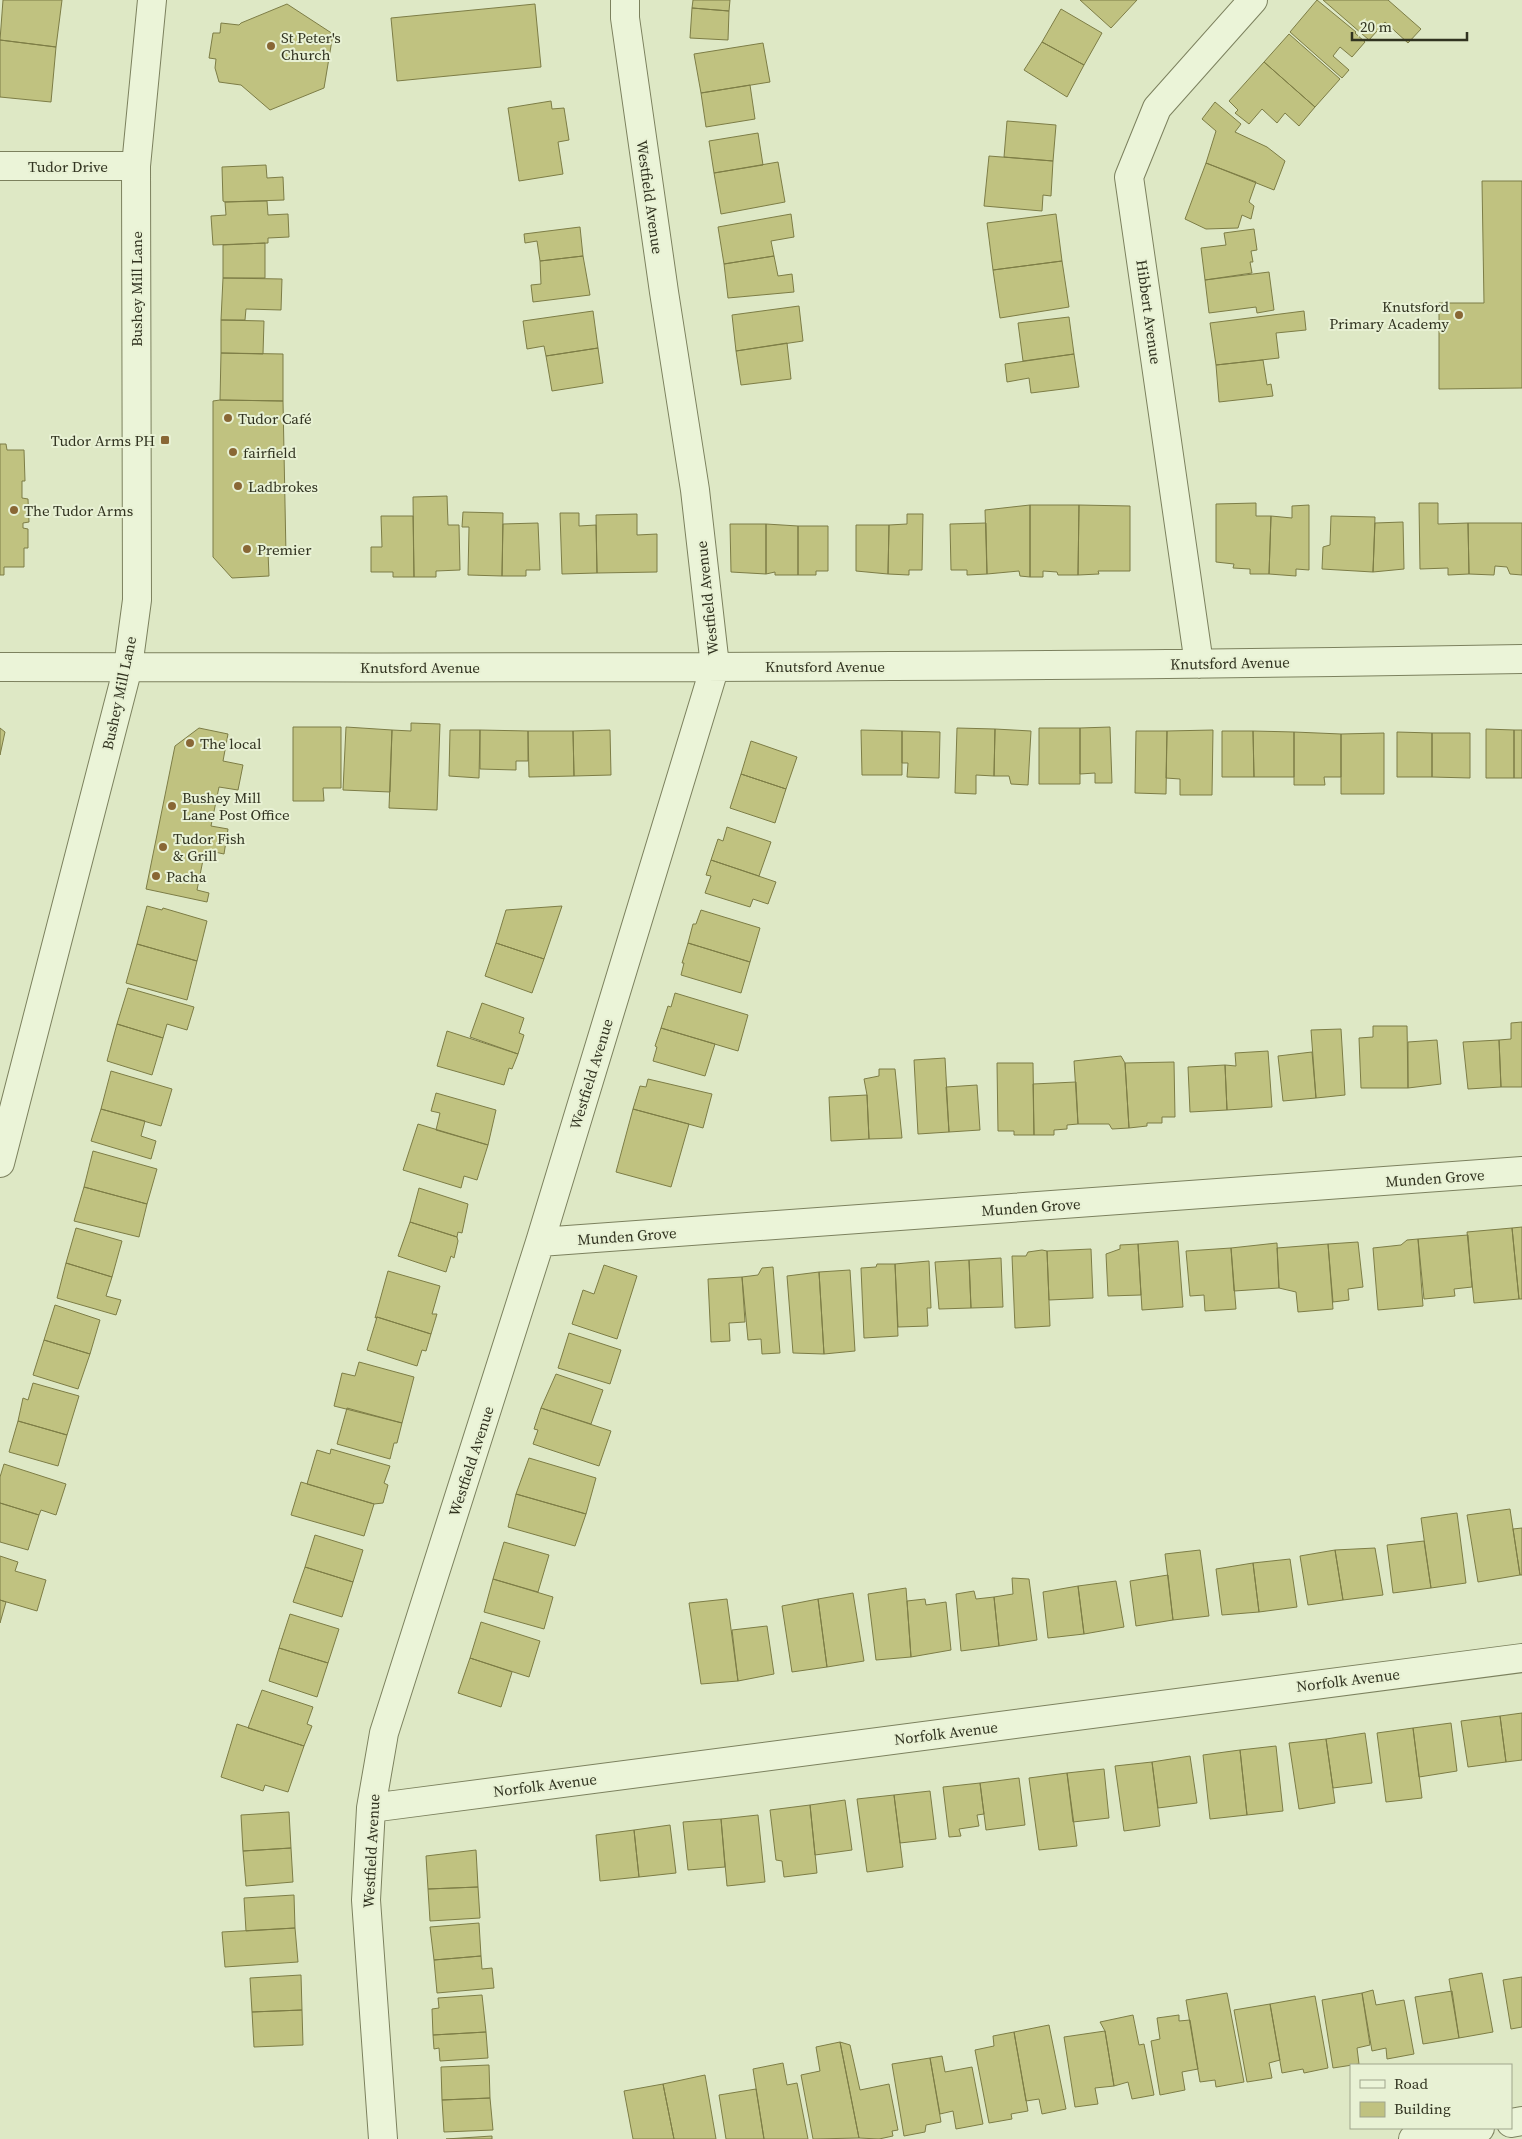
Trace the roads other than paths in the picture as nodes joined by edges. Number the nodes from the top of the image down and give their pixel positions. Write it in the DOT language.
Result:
graph roads {
  1 [pos="152,0"];
  2 [pos="625,0"];
  3 [pos="1253,0"];
  4 [pos="0,166"];
  5 [pos="136,166"];
  6 [pos="1522,659"];
  7 [pos="1198,664"];
  8 [pos="715,666"];
  9 [pos="0,667"];
  10 [pos="128,667"];
  11 [pos="0,1163"];
  12 [pos="1522,1171"];
  13 [pos="540,1242"];
  14 [pos="1522,1658"];
  15 [pos="371,1808"];
  16 [pos="1474,2129"];
  17 [pos="383,2139"];
  18 [pos="1413,2139"];
  1 -- 5 [label="street, Bushey Mill Lane"];
  2 -- 8 [label="street, Westfield Avenue"];
  3 -- 7 [label="street, Hibbert Avenue"];
  4 -- 5 [label="street, Tudor Drive"];
  5 -- 10 [label="street, Bushey Mill Lane"];
  6 -- 7 [label="street, Knutsford Avenue"];
  7 -- 8 [label="street, Knutsford Avenue"];
  8 -- 10 [label="street, Knutsford Avenue"];
  8 -- 13 [label="street, Westfield Avenue"];
  9 -- 10 [label="street, Knutsford Avenue"];
  10 -- 11 [label="street, Bushey Mill Lane"];
  12 -- 13 [label="street, Munden Grove"];
  13 -- 15 [label="street, Westfield Avenue"];
  14 -- 15 [label="street, Norfolk Avenue"];
  15 -- 17 [label="street, Westfield Avenue"];
  16 -- 18 [label="street"];
}
